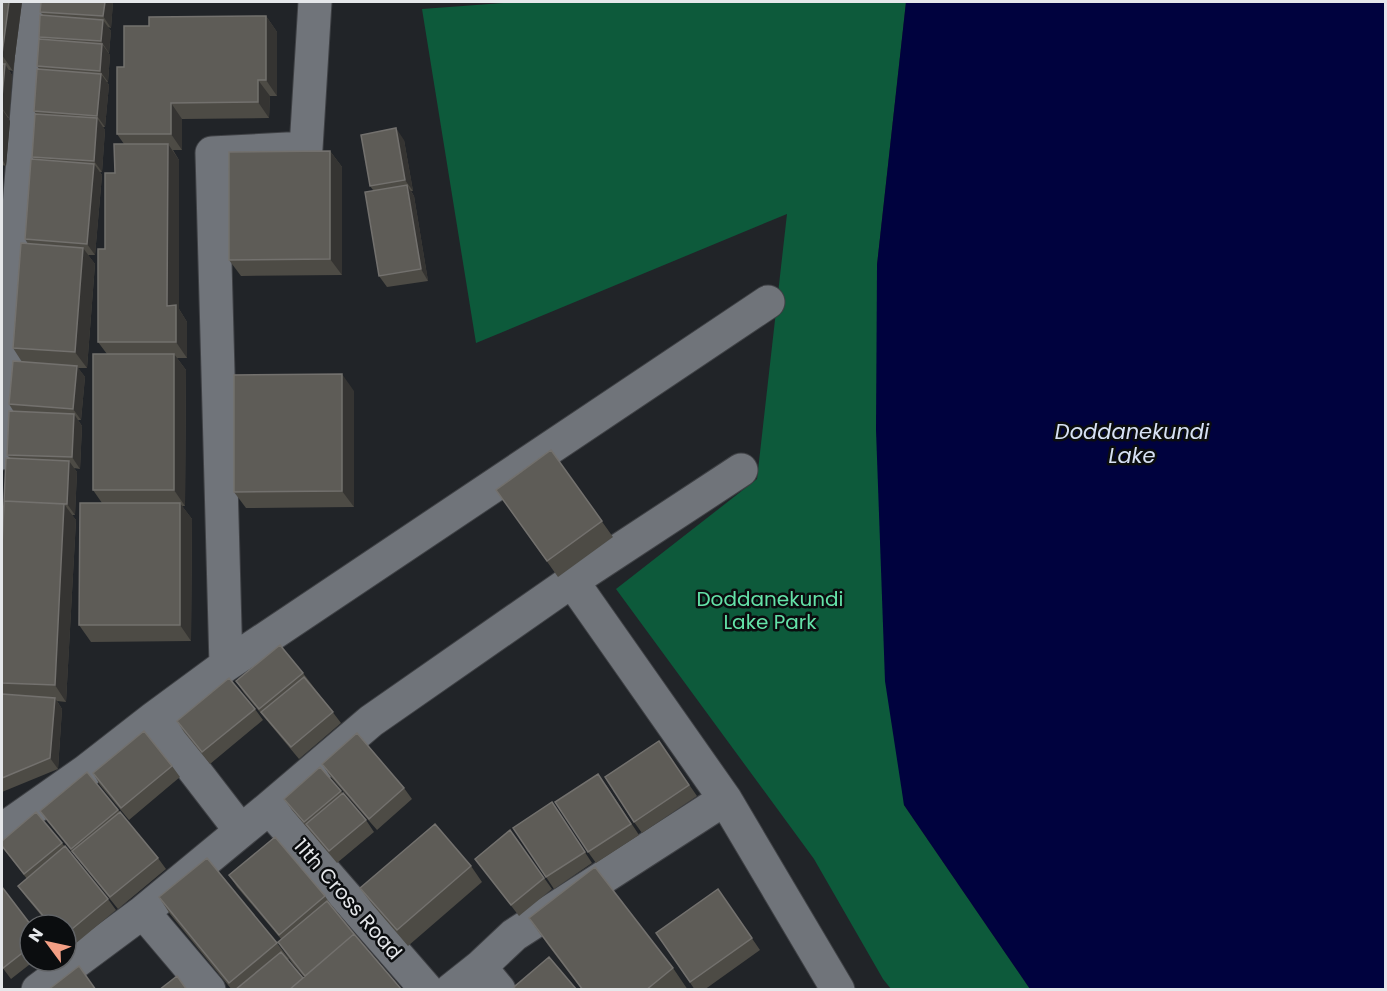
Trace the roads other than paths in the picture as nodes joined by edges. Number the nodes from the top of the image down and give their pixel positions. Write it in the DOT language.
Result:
graph roads {
  1 [pos="36,2"];
  2 [pos="315,2"];
  3 [pos="768,302"];
  4 [pos="2,453"];
  5 [pos="741,470"];
  6 [pos="572,581"];
  7 [pos="226,665"];
  8 [pos="154,718"];
  9 [pos="725,799"];
  10 [pos="269,808"];
  11 [pos="2,830"];
  12 [pos="241,831"];
  13 [pos="144,912"];
  14 [pos="489,978"];
  15 [pos="38,990"];
  16 [pos="209,990"];
  17 [pos="427,990"];
  18 [pos="451,990"];
  19 [pos="838,990"];
  1 -- 4 [label="street"];
  2 -- 7 [label="street"];
  3 -- 7 [label="street"];
  5 -- 6 [label="street"];
  6 -- 9 [label="street"];
  6 -- 10 [label="street"];
  7 -- 8 [label="street"];
  8 -- 11 [label="street"];
  8 -- 12 [label="street"];
  9 -- 14 [label="street"];
  9 -- 19 [label="street"];
  10 -- 12 [label="street"];
  10 -- 17 [label="street, 11th Cross Road"];
  12 -- 13 [label="street"];
  13 -- 15 [label="street"];
  13 -- 16 [label="street"];
  14 -- 18 [label="street"];
}
